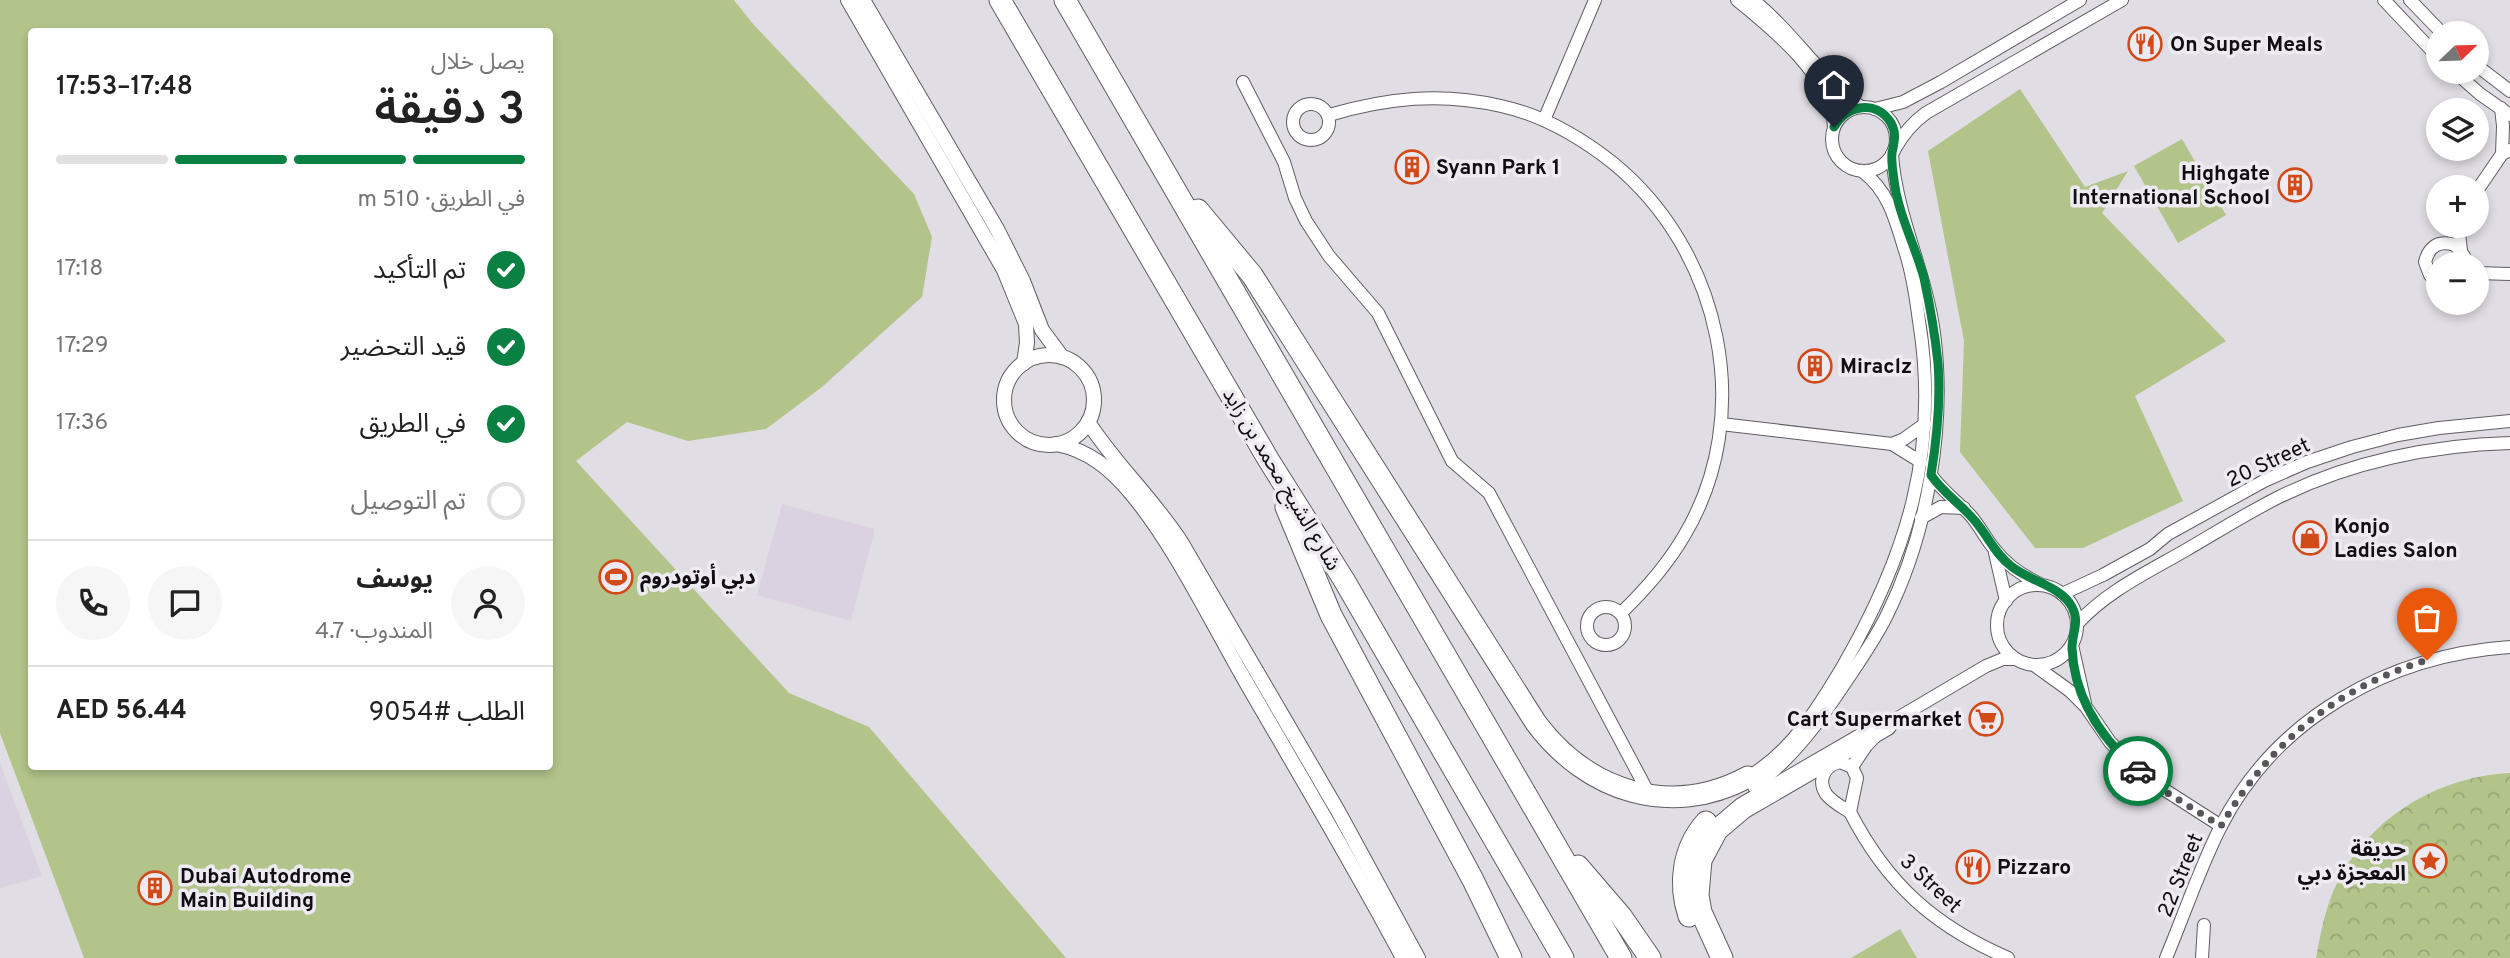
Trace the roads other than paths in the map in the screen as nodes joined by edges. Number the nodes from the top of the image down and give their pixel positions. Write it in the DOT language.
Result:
graph roads {
  1 [pos="848,0"];
  2 [pos="863,0"];
  3 [pos="1000,0"];
  4 [pos="1065,0"];
  5 [pos="1595,0"];
  6 [pos="1737,0"];
  7 [pos="1753,0"];
  8 [pos="2080,0"];
  9 [pos="2122,0"];
  10 [pos="2384,0"];
  11 [pos="2410,0"];
  12 [pos="2430,21"];
  13 [pos="2426,44"];
  14 [pos="2489,75"];
  15 [pos="1243,82"];
  16 [pos="2470,84"];
  17 [pos="2510,92"];
  18 [pos="1861,107"];
  19 [pos="1875,109"];
  20 [pos="2505,111"];
  21 [pos="1329,115"];
  22 [pos="1544,120"];
  23 [pos="1834,127"];
  24 [pos="1893,152"];
  25 [pos="2506,152"];
  26 [pos="1862,171"];
  27 [pos="2489,175"];
  28 [pos="1166,176"];
  29 [pos="2444,238"];
  30 [pos="2458,238"];
  31 [pos="2439,243"];
  32 [pos="2461,250"];
  33 [pos="2430,252"];
  34 [pos="2489,273"];
  35 [pos="2510,274"];
  36 [pos="1062,357"];
  37 [pos="1024,363"];
  38 [pos="2510,421"];
  39 [pos="1088,422"];
  40 [pos="1721,424"];
  41 [pos="1925,424"];
  42 [pos="2510,443"];
  43 [pos="1057,444"];
  44 [pos="1892,444"];
  45 [pos="1268,459"];
  46 [pos="1921,462"];
  47 [pos="1931,475"];
  48 [pos="1964,508"];
  49 [pos="1921,518"];
  50 [pos="1994,550"];
  51 [pos="2044,586"];
  52 [pos="2062,594"];
  53 [pos="2006,600"];
  54 [pos="1620,613"];
  55 [pos="2077,624"];
  56 [pos="2072,645"];
  57 [pos="2510,647"];
  58 [pos="2015,659"];
  59 [pos="2034,665"];
  60 [pos="2086,707"];
  61 [pos="1886,725"];
  62 [pos="1852,767"];
  63 [pos="1751,782"];
  64 [pos="1648,794"];
  65 [pos="1850,812"];
  66 [pos="2221,826"];
  67 [pos="1552,836"];
  68 [pos="1473,880"];
  69 [pos="2182,921"];
  70 [pos="1403,958"];
  71 [pos="1418,958"];
  72 [pos="1511,958"];
  73 [pos="1521,958"];
  74 [pos="1563,958"];
  75 [pos="1621,958"];
  76 [pos="1650,958"];
  77 [pos="1711,958"];
  78 [pos="1722,958"];
  79 [pos="2008,958"];
  80 [pos="2166,958"];
  81 [pos="2202,958"];
  1 -- 37 [label="street"];
  2 -- 36 [label="street"];
  3 -- 45 [label="highway, شارع الشيخ محمد بن زايد"];
  4 -- 28 [label="highway"];
  5 -- 22 [label="street"];
  6 -- 23 [label="street"];
  7 -- 18 [label="street"];
  8 -- 19 [label="street"];
  9 -- 24 [label="street"];
  10 -- 13 [label="street"];
  11 -- 12 [label="street"];
  14 -- 17 [label="street"];
  15 -- 64 [label="street"];
  16 -- 20 [label="street"];
  18 -- 19 [label="street"];
  18 -- 23 [label="street"];
  19 -- 24 [label="street"];
  20 -- 25 [label="street"];
  21 -- 22 [label="street"];
  22 -- 40 [label="street"];
  23 -- 26 [label="street"];
  24 -- 26 [label="street"];
  24 -- 47 [label="street"];
  25 -- 27 [label="street"];
  26 -- 41 [label="street"];
  28 -- 64 [label="highway"];
  28 -- 67 [label="highway"];
  29 -- 31 [label="street"];
  30 -- 32 [label="street"];
  31 -- 32 [label="street"];
  31 -- 33 [label="street"];
  34 -- 35 [label="street"];
  36 -- 37 [label="street"];
  36 -- 39 [label="street"];
  37 -- 43 [label="street"];
  38 -- 52 [label="street, 20 Street"];
  39 -- 43 [label="street"];
  39 -- 71 [label="street"];
  40 -- 44 [label="street"];
  40 -- 54 [label="street"];
  41 -- 44 [label="street"];
  41 -- 46 [label="street"];
  42 -- 55 [label="street, 20 Street"];
  43 -- 70 [label="street"];
  44 -- 46 [label="street"];
  45 -- 68 [label="highway"];
  45 -- 74 [label="highway, شارع الشيخ محمد بن زايد"];
  46 -- 63 [label="street"];
  47 -- 48 [label="street"];
  47 -- 49 [label="street"];
  48 -- 49 [label="street"];
  48 -- 50 [label="street"];
  49 -- 63 [label="street"];
  50 -- 51 [label="street"];
  50 -- 53 [label="street"];
  51 -- 52 [label="street"];
  51 -- 53 [label="street"];
  52 -- 55 [label="street"];
  53 -- 58 [label="street"];
  55 -- 56 [label="street"];
  56 -- 59 [label="street"];
  56 -- 60 [label="street"];
  57 -- 66 [label="street, 22 Street"];
  58 -- 59 [label="street"];
  58 -- 61 [label="street"];
  59 -- 60 [label="street"];
  60 -- 66 [label="street"];
  61 -- 62 [label="street"];
  61 -- 78 [label="highway"];
  62 -- 65 [label="street"];
  62 -- 65 [label="street, 3 Street"];
  63 -- 64 [label="highway"];
  63 -- 77 [label="highway"];
  65 -- 79 [label="street, 3 Street"];
  66 -- 69 [label="street, 22 Street"];
  67 -- 75 [label="highway"];
  67 -- 76 [label="highway"];
  68 -- 72 [label="highway"];
  68 -- 73 [label="highway"];
  69 -- 80 [label="street, 22 Street"];
  69 -- 81 [label="street"];
}
